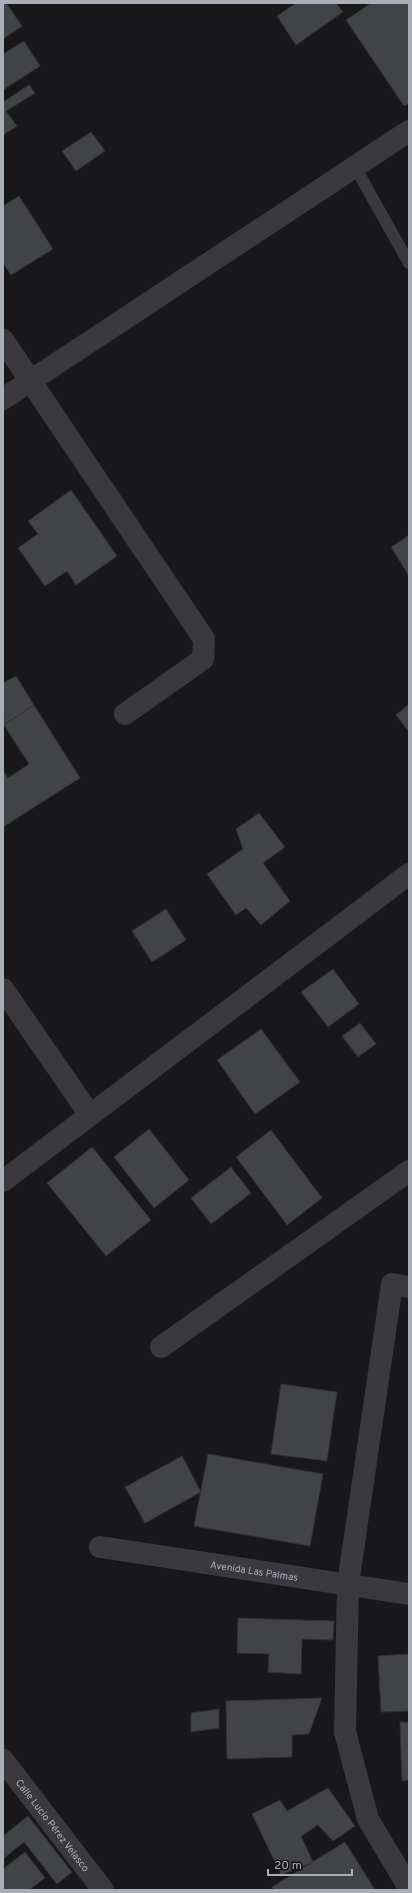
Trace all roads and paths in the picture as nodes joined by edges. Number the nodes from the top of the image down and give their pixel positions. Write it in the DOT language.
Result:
graph roads {
  1 [pos="409,131"];
  2 [pos="355,167"];
  3 [pos="409,263"];
  4 [pos="3,340"];
  5 [pos="30,381"];
  6 [pos="3,399"];
  7 [pos="125,714"];
  8 [pos="409,874"];
  9 [pos="3,989"];
  10 [pos="90,1115"];
  11 [pos="409,1171"];
  12 [pos="3,1181"];
  13 [pos="400,1285"];
  14 [pos="161,1347"];
  15 [pos="100,1547"];
  16 [pos="348,1584"];
  17 [pos="409,1594"];
  18 [pos="3,1760"];
  19 [pos="409,1888"];
  20 [pos="103,1890"];
  1 -- 2 [label="street"];
  2 -- 3 [label="lane"];
  2 -- 5 [label="street"];
  4 -- 5 [label="street"];
  5 -- 6 [label="street"];
  5 -- 7 [label="street"];
  8 -- 10 [label="street"];
  9 -- 10 [label="street"];
  10 -- 12 [label="street"];
  11 -- 14 [label="street"];
  13 -- 16 [label="street"];
  15 -- 16 [label="street, Avenida Las Palmas"];
  16 -- 17 [label="street, Avenida Las Palmas"];
  16 -- 19 [label="street"];
  18 -- 20 [label="street, Calle Lucio Pérez Velasco"];
}
